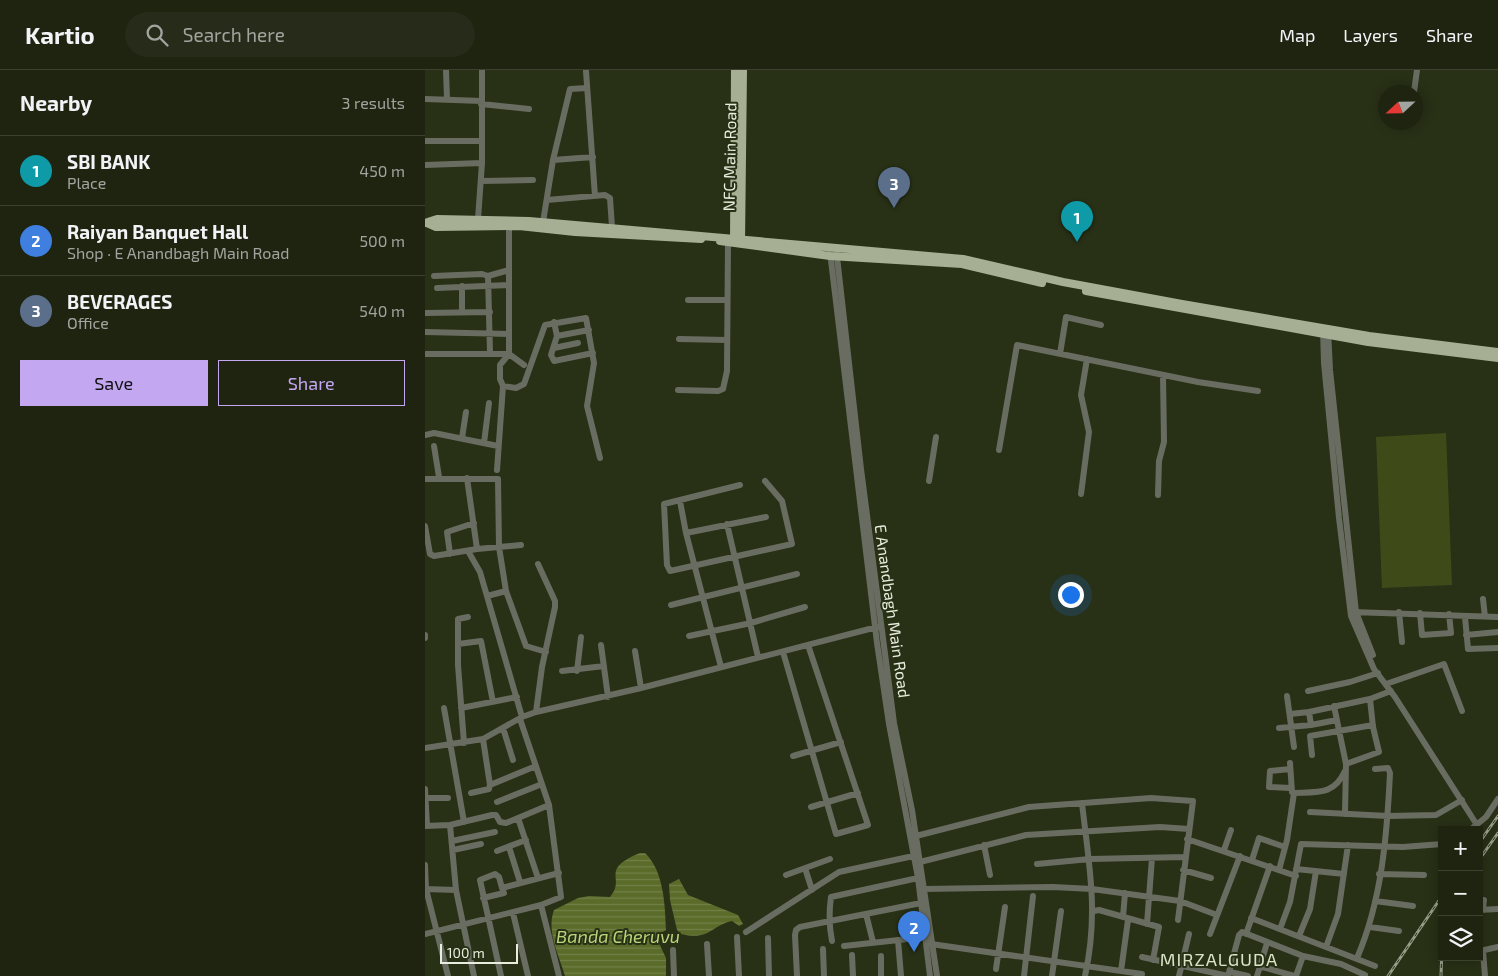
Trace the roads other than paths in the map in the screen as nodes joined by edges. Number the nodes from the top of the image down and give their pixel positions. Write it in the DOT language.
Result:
graph roads {
  1 [pos="446,70"];
  2 [pos="482,70"];
  3 [pos="735,70"];
  4 [pos="743,70"];
  5 [pos="1417,70"];
  6 [pos="586,71"];
  7 [pos="1415,85"];
  8 [pos="587,88"];
  9 [pos="425,98"];
  10 [pos="447,99"];
  11 [pos="482,103"];
  12 [pos="529,109"];
  13 [pos="481,140"];
  14 [pos="425,141"];
  15 [pos="593,158"];
  16 [pos="553,160"];
  17 [pos="482,163"];
  18 [pos="425,165"];
  19 [pos="533,180"];
  20 [pos="481,181"];
  21 [pos="595,196"];
  22 [pos="547,200"];
  23 [pos="478,219"];
  24 [pos="543,222"];
  25 [pos="426,223"];
  26 [pos="509,226"];
  27 [pos="612,227"];
  28 [pos="736,242"];
  29 [pos="833,252"];
  30 [pos="509,270"];
  31 [pos="435,276"];
  32 [pos="488,276"];
  33 [pos="509,285"];
  34 [pos="462,286"];
  35 [pos="489,286"];
  36 [pos="437,288"];
  37 [pos="688,300"];
  38 [pos="727,300"];
  39 [pos="462,312"];
  40 [pos="490,312"];
  41 [pos="425,313"];
  42 [pos="554,322"];
  43 [pos="1101,325"];
  44 [pos="589,330"];
  45 [pos="1325,331"];
  46 [pos="425,332"];
  47 [pos="490,332"];
  48 [pos="509,334"];
  49 [pos="557,336"];
  50 [pos="679,339"];
  51 [pos="727,340"];
  52 [pos="578,343"];
  53 [pos="554,348"];
  54 [pos="1498,352"];
  55 [pos="489,353"];
  56 [pos="593,353"];
  57 [pos="425,354"];
  58 [pos="509,354"];
  59 [pos="1060,354"];
  60 [pos="1498,358"];
  61 [pos="1087,359"];
  62 [pos="525,365"];
  63 [pos="1163,375"];
  64 [pos="503,386"];
  65 [pos="678,390"];
  66 [pos="1258,391"];
  67 [pos="489,403"];
  68 [pos="466,412"];
  69 [pos="425,435"];
  70 [pos="936,437"];
  71 [pos="462,438"];
  72 [pos="484,443"];
  73 [pos="434,446"];
  74 [pos="498,446"];
  75 [pos="999,450"];
  76 [pos="600,458"];
  77 [pos="497,470"];
  78 [pos="439,477"];
  79 [pos="467,478"];
  80 [pos="425,479"];
  81 [pos="765,481"];
  82 [pos="929,481"];
  83 [pos="740,485"];
  84 [pos="1081,494"];
  85 [pos="1158,495"];
  86 [pos="680,501"];
  87 [pos="766,517"];
  88 [pos="474,523"];
  89 [pos="727,524"];
  90 [pos="425,526"];
  91 [pos="686,533"];
  92 [pos="521,545"];
  93 [pos="499,547"];
  94 [pos="477,549"];
  95 [pos="469,551"];
  96 [pos="450,554"];
  97 [pos="736,557"];
  98 [pos="538,564"];
  99 [pos="693,564"];
  100 [pos="797,574"];
  101 [pos="743,589"];
  102 [pos="506,591"];
  103 [pos="487,596"];
  104 [pos="705,598"];
  105 [pos="1483,599"];
  106 [pos="671,606"];
  107 [pos="805,607"];
  108 [pos="1353,612"];
  109 [pos="1399,612"];
  110 [pos="1420,613"];
  111 [pos="1449,614"];
  112 [pos="468,617"];
  113 [pos="1465,617"];
  114 [pos="1485,617"];
  115 [pos="1498,617"];
  116 [pos="751,623"];
  117 [pos="878,627"];
  118 [pos="711,632"];
  119 [pos="1498,632"];
  120 [pos="1466,635"];
  121 [pos="581,636"];
  122 [pos="689,636"];
  123 [pos="1403,642"];
  124 [pos="458,644"];
  125 [pos="601,645"];
  126 [pos="809,645"];
  127 [pos="1498,648"];
  128 [pos="635,651"];
  129 [pos="546,652"];
  130 [pos="783,652"];
  131 [pos="758,657"];
  132 [pos="604,666"];
  133 [pos="721,667"];
  134 [pos="562,671"];
  135 [pos="577,671"];
  136 [pos="1378,673"];
  137 [pos="1386,684"];
  138 [pos="641,688"];
  139 [pos="1308,690"];
  140 [pos="1391,691"];
  141 [pos="607,696"];
  142 [pos="1287,696"];
  143 [pos="517,697"];
  144 [pos="1370,699"];
  145 [pos="493,702"];
  146 [pos="1334,706"];
  147 [pos="444,708"];
  148 [pos="461,708"];
  149 [pos="1462,711"];
  150 [pos="536,712"];
  151 [pos="1309,712"];
  152 [pos="1290,714"];
  153 [pos="521,718"];
  154 [pos="1337,720"];
  155 [pos="1311,725"];
  156 [pos="1373,725"];
  157 [pos="503,728"];
  158 [pos="1279,728"];
  159 [pos="1292,728"];
  160 [pos="1339,731"];
  161 [pos="483,739"];
  162 [pos="841,742"];
  163 [pos="464,743"];
  164 [pos="451,746"];
  165 [pos="1295,747"];
  166 [pos="425,748"];
  167 [pos="811,750"];
  168 [pos="1312,755"];
  169 [pos="793,756"];
  170 [pos="513,760"];
  171 [pos="536,766"];
  172 [pos="1345,767"];
  173 [pos="1375,769"];
  174 [pos="490,784"];
  175 [pos="542,784"];
  176 [pos="425,789"];
  177 [pos="1292,790"];
  178 [pos="471,793"];
  179 [pos="858,793"];
  180 [pos="426,798"];
  181 [pos="448,798"];
  182 [pos="1498,799"];
  183 [pos="1462,800"];
  184 [pos="497,802"];
  185 [pos="827,802"];
  186 [pos="1082,803"];
  187 [pos="549,806"];
  188 [pos="811,807"];
  189 [pos="1310,812"];
  190 [pos="1345,814"];
  191 [pos="1388,816"];
  192 [pos="518,818"];
  193 [pos="464,822"];
  194 [pos="450,825"];
  195 [pos="1477,825"];
  196 [pos="426,826"];
  197 [pos="1189,830"];
  198 [pos="1231,830"];
  199 [pos="1085,831"];
  200 [pos="495,832"];
  201 [pos="916,836"];
  202 [pos="1187,839"];
  203 [pos="527,840"];
  204 [pos="452,841"];
  205 [pos="481,844"];
  206 [pos="1438,844"];
  207 [pos="1348,845"];
  208 [pos="509,846"];
  209 [pos="984,846"];
  210 [pos="1384,846"];
  211 [pos="1285,847"];
  212 [pos="453,850"];
  213 [pos="1224,850"];
  214 [pos="497,851"];
  215 [pos="916,855"];
  216 [pos="1239,856"];
  217 [pos="1185,857"];
  218 [pos="1152,858"];
  219 [pos="830,859"];
  220 [pos="1090,860"];
  221 [pos="1252,860"];
  222 [pos="920,862"];
  223 [pos="1037,864"];
  224 [pos="425,865"];
  225 [pos="1270,866"];
  226 [pos="805,868"];
  227 [pos="1183,870"];
  228 [pos="1279,870"];
  229 [pos="1316,872"];
  230 [pos="559,873"];
  231 [pos="1296,873"];
  232 [pos="1344,874"];
  233 [pos="1379,874"];
  234 [pos="786,875"];
  235 [pos="990,875"];
  236 [pos="1424,875"];
  237 [pos="537,878"];
  238 [pos="917,878"];
  239 [pos="1211,878"];
  240 [pos="520,882"];
  241 [pos="502,888"];
  242 [pos="924,888"];
  243 [pos="426,889"];
  244 [pos="1092,889"];
  245 [pos="456,890"];
  246 [pos="812,890"];
  247 [pos="1125,893"];
  248 [pos="1033,896"];
  249 [pos="1149,896"];
  250 [pos="483,898"];
  251 [pos="1180,901"];
  252 [pos="1375,901"];
  253 [pos="921,903"];
  254 [pos="541,904"];
  255 [pos="1413,906"];
  256 [pos="1005,907"];
  257 [pos="1483,909"];
  258 [pos="1498,909"];
  259 [pos="1061,910"];
  260 [pos="1093,911"];
  261 [pos="513,912"];
  262 [pos="866,914"];
  263 [pos="1217,914"];
  264 [pos="1125,918"];
  265 [pos="1251,918"];
  266 [pos="489,919"];
  267 [pos="1179,920"];
  268 [pos="829,922"];
  269 [pos="1147,924"];
  270 [pos="462,926"];
  271 [pos="1370,927"];
  272 [pos="1280,929"];
  273 [pos="437,930"];
  274 [pos="1399,931"];
  275 [pos="746,932"];
  276 [pos="425,934"];
  277 [pos="1189,934"];
  278 [pos="1210,934"];
  279 [pos="1246,934"];
  280 [pos="1299,936"];
  281 [pos="737,937"];
  282 [pos="926,937"];
  283 [pos="768,938"];
  284 [pos="898,940"];
  285 [pos="832,941"];
  286 [pos="873,942"];
  287 [pos="1267,943"];
  288 [pos="707,944"];
  289 [pos="930,944"];
  290 [pos="844,946"];
  291 [pos="1326,947"];
  292 [pos="823,948"];
  293 [pos="1498,948"];
  294 [pos="673,950"];
  295 [pos="1483,951"];
  296 [pos="999,952"];
  297 [pos="852,955"];
  298 [pos="881,956"];
  299 [pos="1303,956"];
  300 [pos="1026,958"];
  301 [pos="1142,958"];
  302 [pos="1357,958"];
  303 [pos="1153,960"];
  304 [pos="1483,961"];
  305 [pos="1054,962"];
  306 [pos="1087,965"];
  307 [pos="1181,966"];
  308 [pos="1259,966"];
  309 [pos="1375,966"];
  310 [pos="996,969"];
  311 [pos="1121,971"];
  312 [pos="1143,974"];
  313 [pos="1365,974"];
  314 [pos="1229,975"];
  315 [pos="447,976"];
  316 [pos="475,976"];
  317 [pos="501,976"];
  318 [pos="528,976"];
  319 [pos="559,976"];
  320 [pos="675,976"];
  321 [pos="709,976"];
  322 [pos="739,976"];
  323 [pos="769,976"];
  324 [pos="797,976"];
  325 [pos="824,976"];
  326 [pos="853,976"];
  327 [pos="881,976"];
  328 [pos="901,976"];
  329 [pos="930,976"];
  330 [pos="937,976"];
  331 [pos="1024,976"];
  332 [pos="1052,976"];
  333 [pos="1085,976"];
  334 [pos="1179,976"];
  335 [pos="1248,976"];
  336 [pos="1257,976"];
  337 [pos="1295,976"];
  338 [pos="1485,976"];
  1 -- 10 [label="street"];
  2 -- 11 [label="street"];
  3 -- 28 [label="main road, NFC Main Road"];
  4 -- 28 [label="main road, NFC Main Road"];
  5 -- 7 [label="street"];
  6 -- 8 [label="street"];
  8 -- 15 [label="street"];
  8 -- 16 [label="street"];
  9 -- 10 [label="street"];
  10 -- 11 [label="street"];
  11 -- 12 [label="street"];
  11 -- 13 [label="street"];
  13 -- 14 [label="street"];
  13 -- 17 [label="street"];
  15 -- 16 [label="street"];
  15 -- 21 [label="street"];
  16 -- 22 [label="street"];
  17 -- 18 [label="street"];
  17 -- 20 [label="street"];
  19 -- 20 [label="street"];
  20 -- 23 [label="street"];
  21 -- 22 [label="street"];
  21 -- 27 [label="street"];
  22 -- 24 [label="street"];
  23 -- 24 [label="main road"];
  23 -- 25 [label="main road"];
  24 -- 27 [label="main road"];
  25 -- 26 [label="main road"];
  26 -- 28 [label="main road"];
  26 -- 30 [label="street"];
  27 -- 28 [label="main road"];
  28 -- 29 [label="main road"];
  28 -- 38 [label="street"];
  29 -- 45 [label="main road"];
  29 -- 117 [label="street, E Anandbagh Main Road"];
  30 -- 32 [label="street"];
  30 -- 33 [label="street"];
  31 -- 32 [label="street"];
  32 -- 35 [label="street"];
  33 -- 35 [label="street"];
  33 -- 48 [label="street"];
  34 -- 35 [label="street"];
  34 -- 36 [label="street"];
  34 -- 39 [label="street"];
  35 -- 40 [label="street"];
  37 -- 38 [label="street"];
  38 -- 51 [label="street"];
  39 -- 40 [label="street"];
  39 -- 41 [label="street"];
  40 -- 47 [label="street"];
  42 -- 44 [label="street"];
  42 -- 49 [label="street"];
  42 -- 64 [label="street"];
  43 -- 59 [label="street"];
  44 -- 49 [label="street"];
  44 -- 56 [label="street"];
  45 -- 54 [label="main road"];
  45 -- 60 [label="main road"];
  45 -- 108 [label="street"];
  46 -- 47 [label="street"];
  47 -- 48 [label="street"];
  47 -- 55 [label="street"];
  48 -- 58 [label="street"];
  49 -- 53 [label="street"];
  50 -- 51 [label="street"];
  51 -- 65 [label="street"];
  52 -- 53 [label="street"];
  53 -- 56 [label="street"];
  55 -- 57 [label="street"];
  55 -- 58 [label="street"];
  56 -- 76 [label="street"];
  58 -- 62 [label="street"];
  58 -- 64 [label="street"];
  59 -- 61 [label="street"];
  59 -- 75 [label="street"];
  61 -- 63 [label="street"];
  61 -- 84 [label="street"];
  63 -- 66 [label="street"];
  63 -- 85 [label="street"];
  64 -- 74 [label="street"];
  67 -- 72 [label="street"];
  68 -- 71 [label="street"];
  69 -- 71 [label="street"];
  70 -- 82 [label="street"];
  71 -- 72 [label="street"];
  72 -- 74 [label="street"];
  73 -- 78 [label="street"];
  74 -- 77 [label="street"];
  78 -- 79 [label="street"];
  78 -- 80 [label="street"];
  79 -- 88 [label="street"];
  79 -- 93 [label="street"];
  81 -- 97 [label="street"];
  83 -- 86 [label="street"];
  86 -- 91 [label="street"];
  86 -- 99 [label="street"];
  87 -- 89 [label="street"];
  88 -- 94 [label="street"];
  88 -- 96 [label="street"];
  89 -- 91 [label="street"];
  89 -- 97 [label="street"];
  90 -- 96 [label="street"];
  91 -- 99 [label="street"];
  92 -- 93 [label="street"];
  93 -- 94 [label="street"];
  93 -- 102 [label="street"];
  94 -- 95 [label="street"];
  95 -- 96 [label="street"];
  95 -- 103 [label="street"];
  97 -- 99 [label="street"];
  97 -- 101 [label="street"];
  98 -- 129 [label="street"];
  99 -- 104 [label="street"];
  100 -- 101 [label="street"];
  101 -- 104 [label="street"];
  101 -- 116 [label="street"];
  102 -- 103 [label="street"];
  102 -- 129 [label="street"];
  103 -- 143 [label="street"];
  104 -- 106 [label="street"];
  104 -- 118 [label="street"];
  105 -- 114 [label="street"];
  107 -- 116 [label="street"];
  108 -- 109 [label="street"];
  108 -- 136 [label="street"];
  109 -- 110 [label="street"];
  109 -- 123 [label="street"];
  110 -- 111 [label="street"];
  110 -- 111 [label="street"];
  111 -- 113 [label="street"];
  112 -- 124 [label="street"];
  113 -- 114 [label="street"];
  113 -- 120 [label="street"];
  114 -- 115 [label="street"];
  116 -- 118 [label="street"];
  116 -- 131 [label="street"];
  117 -- 126 [label="street"];
  117 -- 201 [label="street, E Anandbagh Main Road"];
  117 -- 215 [label="street, E Anandbagh Main Road"];
  118 -- 122 [label="street"];
  118 -- 133 [label="street"];
  119 -- 120 [label="street"];
  120 -- 127 [label="street"];
  121 -- 135 [label="street"];
  124 -- 145 [label="street"];
  124 -- 148 [label="street"];
  125 -- 132 [label="street"];
  126 -- 130 [label="street"];
  126 -- 162 [label="street"];
  128 -- 138 [label="street"];
  129 -- 150 [label="street"];
  130 -- 131 [label="street"];
  130 -- 167 [label="street"];
  131 -- 133 [label="street"];
  132 -- 135 [label="street"];
  132 -- 141 [label="street"];
  133 -- 138 [label="street"];
  134 -- 135 [label="street"];
  136 -- 137 [label="street"];
  136 -- 139 [label="street"];
  137 -- 140 [label="street"];
  137 -- 149 [label="street"];
  138 -- 141 [label="street"];
  140 -- 144 [label="street"];
  140 -- 183 [label="street"];
  141 -- 150 [label="street"];
  142 -- 152 [label="street"];
  143 -- 145 [label="street"];
  143 -- 153 [label="street"];
  144 -- 146 [label="street"];
  144 -- 156 [label="street"];
  145 -- 148 [label="street"];
  146 -- 151 [label="street"];
  146 -- 154 [label="street"];
  147 -- 164 [label="street"];
  148 -- 163 [label="street"];
  150 -- 153 [label="street"];
  151 -- 152 [label="street"];
  151 -- 155 [label="street"];
  152 -- 159 [label="street"];
  153 -- 157 [label="street"];
  153 -- 171 [label="street"];
  154 -- 155 [label="street"];
  154 -- 160 [label="street"];
  155 -- 159 [label="street"];
  156 -- 160 [label="street"];
  156 -- 172 [label="street"];
  157 -- 161 [label="street"];
  157 -- 170 [label="street"];
  158 -- 159 [label="street"];
  159 -- 165 [label="street"];
  160 -- 168 [label="street"];
  160 -- 172 [label="street"];
  161 -- 163 [label="street"];
  161 -- 174 [label="street"];
  162 -- 167 [label="street"];
  162 -- 179 [label="street"];
  163 -- 164 [label="street"];
  164 -- 166 [label="street"];
  164 -- 193 [label="street"];
  167 -- 169 [label="street"];
  167 -- 185 [label="street"];
  171 -- 174 [label="street"];
  171 -- 175 [label="street"];
  172 -- 177 [label="street"];
  172 -- 190 [label="street"];
  173 -- 191 [label="street"];
  174 -- 178 [label="street"];
  175 -- 184 [label="street"];
  175 -- 187 [label="street"];
  176 -- 180 [label="street"];
  177 -- 177 [label="street"];
  177 -- 211 [label="street"];
  179 -- 185 [label="street"];
  179 -- 185 [label="street"];
  180 -- 181 [label="street"];
  180 -- 196 [label="street"];
  182 -- 195 [label="street"];
  183 -- 191 [label="street"];
  183 -- 195 [label="street"];
  185 -- 188 [label="street"];
  186 -- 197 [label="street"];
  186 -- 199 [label="street"];
  186 -- 201 [label="street"];
  187 -- 192 [label="street"];
  187 -- 230 [label="street"];
  189 -- 190 [label="street"];
  190 -- 191 [label="street"];
  191 -- 210 [label="street"];
  192 -- 193 [label="street"];
  192 -- 203 [label="street"];
  193 -- 194 [label="street"];
  194 -- 196 [label="street"];
  194 -- 204 [label="street"];
  197 -- 199 [label="street"];
  197 -- 202 [label="street"];
  198 -- 213 [label="street"];
  199 -- 209 [label="street"];
  199 -- 220 [label="street"];
  200 -- 204 [label="street"];
  201 -- 215 [label="street, E Anandbagh Main Road"];
  202 -- 213 [label="street"];
  202 -- 217 [label="street"];
  203 -- 208 [label="street"];
  203 -- 237 [label="street"];
  204 -- 212 [label="street"];
  205 -- 212 [label="street"];
  206 -- 210 [label="street"];
  207 -- 210 [label="street"];
  207 -- 231 [label="street"];
  207 -- 232 [label="street"];
  208 -- 214 [label="street"];
  208 -- 240 [label="street"];
  209 -- 222 [label="street"];
  209 -- 235 [label="street"];
  210 -- 233 [label="street"];
  211 -- 221 [label="street"];
  211 -- 228 [label="street"];
  212 -- 245 [label="street"];
  213 -- 216 [label="street"];
  215 -- 222 [label="street, E Anandbagh Main Road"];
  215 -- 238 [label="street, E Anandbagh Main Road"];
  215 -- 246 [label="street"];
  216 -- 221 [label="street"];
  216 -- 263 [label="street"];
  217 -- 218 [label="street"];
  217 -- 227 [label="street"];
  218 -- 220 [label="street"];
  218 -- 249 [label="street"];
  219 -- 226 [label="street"];
  220 -- 223 [label="street"];
  220 -- 244 [label="street"];
  221 -- 225 [label="street"];
  222 -- 242 [label="street, E Anandbagh Main Road"];
  224 -- 243 [label="street"];
  225 -- 228 [label="street"];
  225 -- 265 [label="street"];
  226 -- 234 [label="street"];
  226 -- 246 [label="street"];
  227 -- 239 [label="street"];
  227 -- 251 [label="street"];
  228 -- 231 [label="street"];
  229 -- 231 [label="street"];
  229 -- 232 [label="street"];
  229 -- 280 [label="street"];
  230 -- 237 [label="street"];
  230 -- 254 [label="street"];
  231 -- 272 [label="street"];
  232 -- 291 [label="street"];
  233 -- 236 [label="street"];
  233 -- 252 [label="street"];
  237 -- 240 [label="street"];
  238 -- 253 [label="street, E Anandbagh Main Road"];
  238 -- 268 [label="street"];
  240 -- 241 [label="street"];
  241 -- 250 [label="street"];
  241 -- 250 [label="street"];
  242 -- 244 [label="street"];
  242 -- 289 [label="street, E Anandbagh Main Road"];
  243 -- 245 [label="street"];
  243 -- 273 [label="street"];
  244 -- 247 [label="street"];
  244 -- 260 [label="street"];
  245 -- 270 [label="street"];
  246 -- 275 [label="street"];
  247 -- 249 [label="street"];
  247 -- 264 [label="street"];
  248 -- 300 [label="street"];
  249 -- 251 [label="street"];
  249 -- 269 [label="street"];
  250 -- 266 [label="street"];
  251 -- 263 [label="street"];
  251 -- 267 [label="street"];
  252 -- 255 [label="street"];
  252 -- 271 [label="street"];
  253 -- 262 [label="street"];
  253 -- 282 [label="street, E Anandbagh Main Road"];
  254 -- 261 [label="street"];
  254 -- 319 [label="street"];
  256 -- 296 [label="street"];
  257 -- 258 [label="street"];
  259 -- 305 [label="street"];
  260 -- 264 [label="street"];
  260 -- 306 [label="street"];
  261 -- 266 [label="street"];
  261 -- 318 [label="street"];
  262 -- 268 [label="street"];
  262 -- 286 [label="street"];
  263 -- 278 [label="street"];
  264 -- 269 [label="street"];
  264 -- 311 [label="street"];
  265 -- 272 [label="street"];
  265 -- 279 [label="street"];
  266 -- 270 [label="street"];
  266 -- 317 [label="street"];
  268 -- 285 [label="street"];
  268 -- 324 [label="street"];
  269 -- 303 [label="street"];
  270 -- 273 [label="street"];
  270 -- 316 [label="street"];
  271 -- 274 [label="street"];
  271 -- 302 [label="street"];
  272 -- 280 [label="street"];
  273 -- 276 [label="street"];
  273 -- 315 [label="street"];
  277 -- 307 [label="street"];
  279 -- 287 [label="street"];
  279 -- 314 [label="street"];
  280 -- 291 [label="street"];
  281 -- 322 [label="street"];
  282 -- 284 [label="street"];
  282 -- 289 [label="street, E Anandbagh Main Road"];
  283 -- 323 [label="street"];
  284 -- 286 [label="street"];
  284 -- 328 [label="street"];
  286 -- 290 [label="street"];
  287 -- 299 [label="street"];
  287 -- 308 [label="street"];
  288 -- 321 [label="street"];
  289 -- 296 [label="street"];
  289 -- 329 [label="street, E Anandbagh Main Road"];
  289 -- 330 [label="street, E Anandbagh Main Road"];
  291 -- 302 [label="street"];
  292 -- 325 [label="street"];
  293 -- 295 [label="street"];
  294 -- 320 [label="street"];
  296 -- 300 [label="street"];
  296 -- 310 [label="street"];
  297 -- 326 [label="street"];
  298 -- 327 [label="street"];
  299 -- 313 [label="street"];
  299 -- 337 [label="street"];
  300 -- 305 [label="street"];
  300 -- 331 [label="street"];
  301 -- 303 [label="street"];
  302 -- 309 [label="street"];
  303 -- 307 [label="street"];
  304 -- 338 [label="street"];
  305 -- 306 [label="street"];
  305 -- 332 [label="street"];
  306 -- 311 [label="street"];
  306 -- 333 [label="street"];
  307 -- 314 [label="street"];
  307 -- 334 [label="street"];
  308 -- 336 [label="street"];
  308 -- 337 [label="street"];
  311 -- 312 [label="street"];
  314 -- 335 [label="street"];
}
